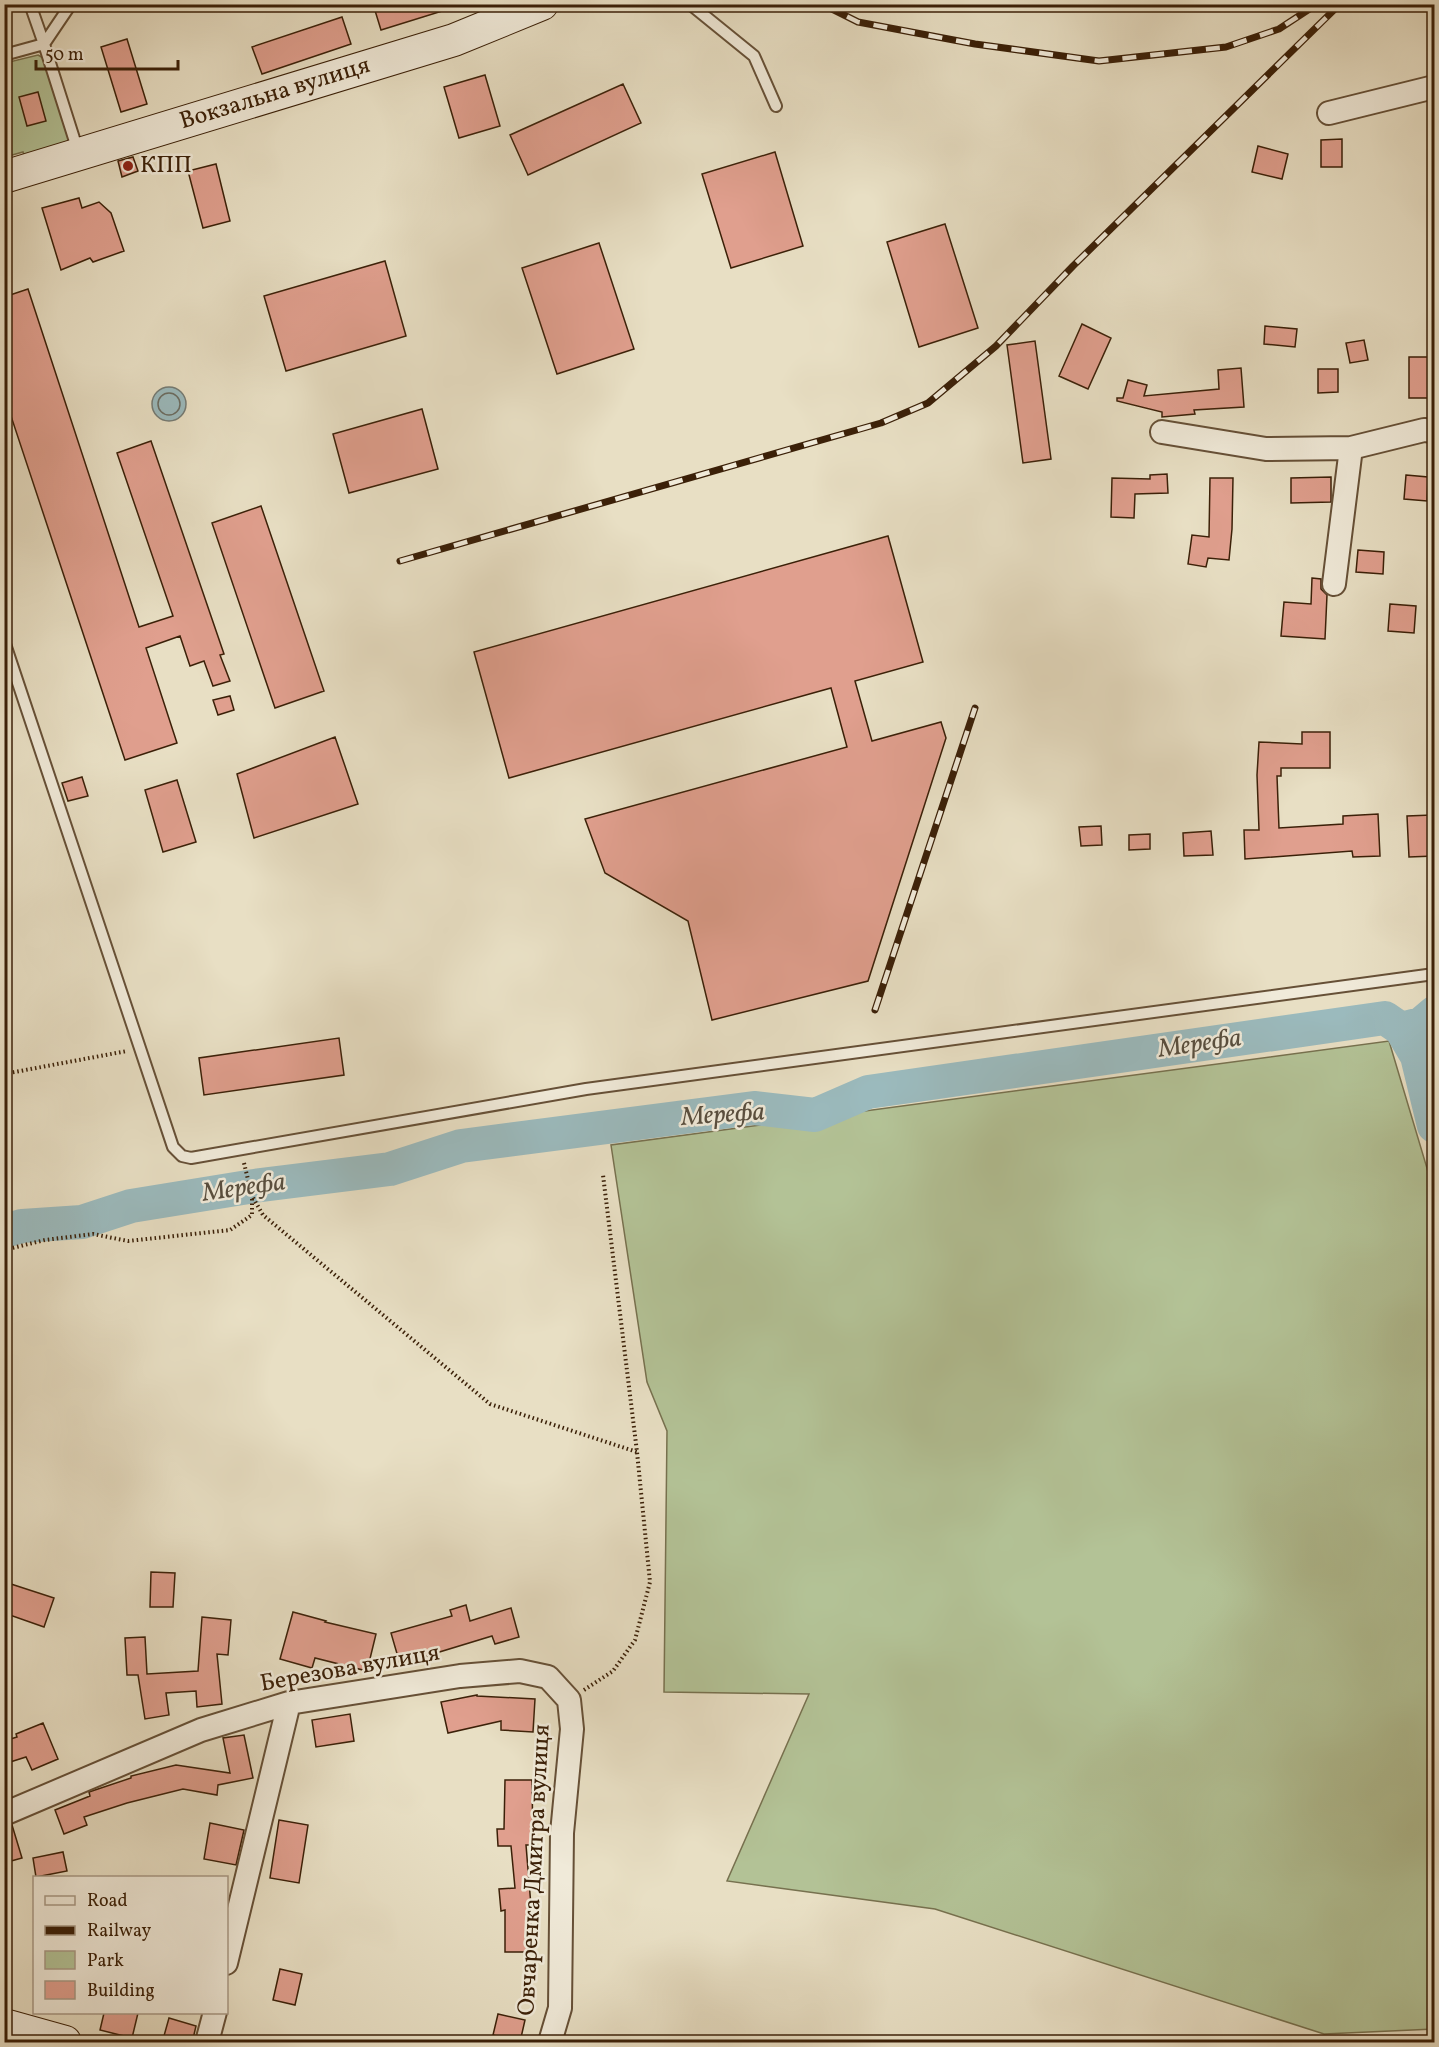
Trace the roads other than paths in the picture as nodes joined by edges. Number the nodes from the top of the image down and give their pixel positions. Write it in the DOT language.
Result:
graph roads {
  1 [pos="30,4"];
  2 [pos="71,4"];
  3 [pos="542,4"];
  4 [pos="690,4"];
  5 [pos="44,44"];
  6 [pos="4,56"];
  7 [pos="1434,87"];
  8 [pos="776,106"];
  9 [pos="1329,113"];
  10 [pos="79,154"];
  11 [pos="4,177"];
  12 [pos="1434,431"];
  13 [pos="1162,432"];
  14 [pos="1351,448"];
  15 [pos="1334,584"];
  16 [pos="4,641"];
  17 [pos="1434,974"];
  18 [pos="569,1700"];
  19 [pos="289,1703"];
  20 [pos="4,1814"];
  21 [pos="228,1955"];
  22 [pos="214,2014"];
  23 [pos="4,2025"];
  24 [pos="65,2043"];
  25 [pos="207,2043"];
  26 [pos="550,2043"];
  1 -- 5 [label="lane"];
  2 -- 5 [label="lane"];
  3 -- 10 [label="street, Вокзальна вулиця"];
  4 -- 8 [label="lane"];
  5 -- 6 [label="lane"];
  5 -- 10 [label="lane"];
  7 -- 9 [label="street"];
  10 -- 11 [label="street, Вокзальна вулиця"];
  12 -- 14 [label="street"];
  13 -- 14 [label="street"];
  14 -- 15 [label="street"];
  16 -- 17 [label="lane"];
  18 -- 19 [label="street, Березова вулиця"];
  18 -- 26 [label="street, Овчаренка Дмитра вулиця"];
  19 -- 20 [label="street, Березова вулиця"];
  19 -- 21 [label="street"];
  22 -- 25 [label="street"];
  23 -- 24 [label="street"];
}
